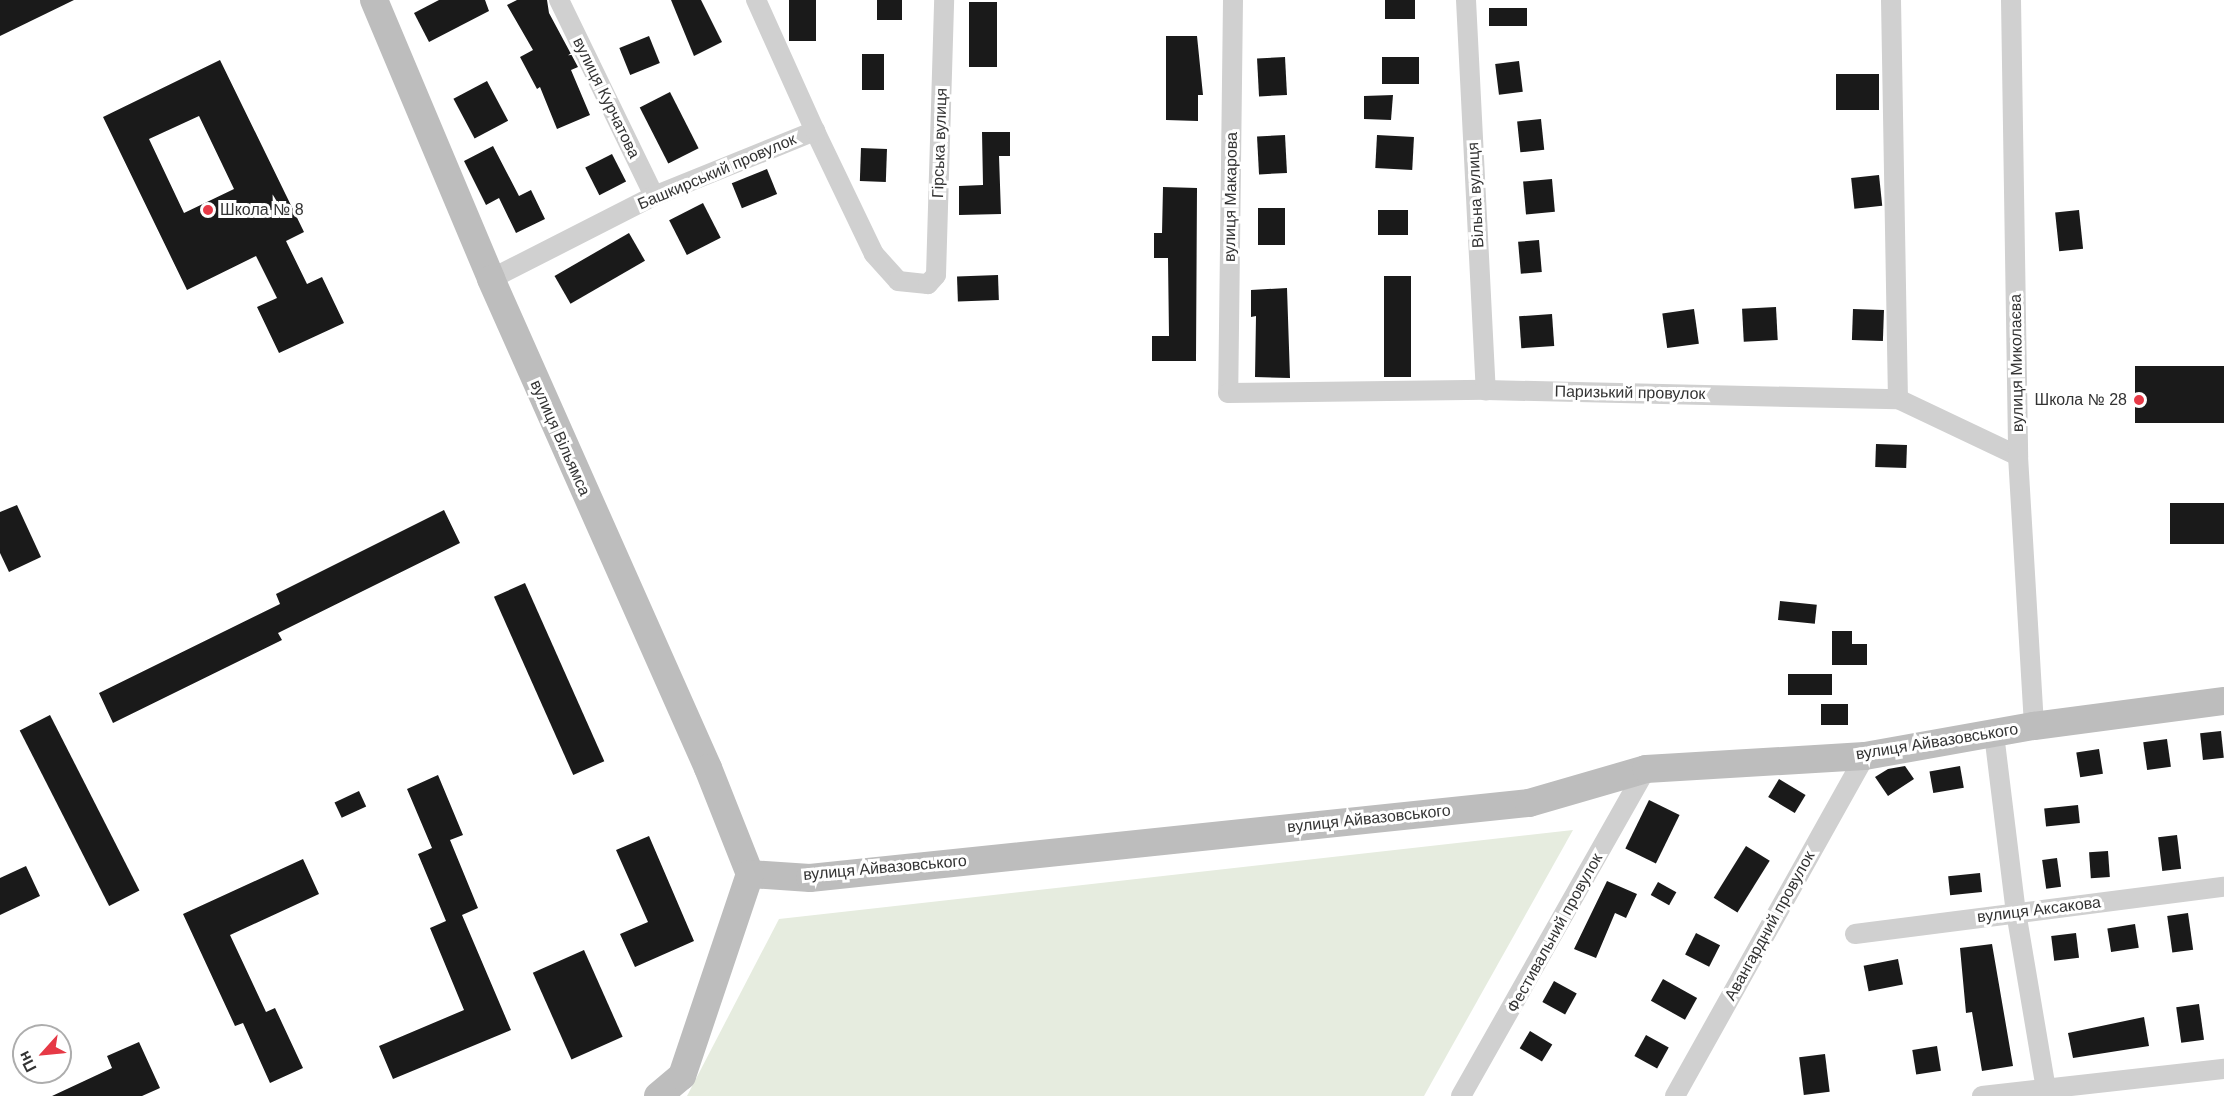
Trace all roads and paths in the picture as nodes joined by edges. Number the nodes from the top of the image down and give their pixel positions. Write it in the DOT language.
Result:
graph roads {
  1 [pos="559,0"];
  2 [pos="756,0"];
  3 [pos="944,0"];
  4 [pos="1233,0"];
  5 [pos="1466,0"];
  6 [pos="1891,0"];
  7 [pos="2011,0"];
  8 [pos="376,1"];
  9 [pos="815,131"];
  10 [pos="654,196"];
  11 [pos="491,279"];
  12 [pos="1486,390"];
  13 [pos="1228,393"];
  14 [pos="1898,399"];
  15 [pos="2018,456"];
  16 [pos="2224,701"];
  17 [pos="2034,726"];
  18 [pos="1994,734"];
  19 [pos="1865,756"];
  20 [pos="1646,769"];
  21 [pos="750,874"];
  22 [pos="2224,887"];
  23 [pos="2016,912"];
  24 [pos="1855,934"];
  25 [pos="2224,1069"];
  26 [pos="2047,1093"];
  27 [pos="658,1096"];
  28 [pos="1461,1096"];
  29 [pos="1675,1096"];
  30 [pos="1982,1096"];
  1 -- 10 [label="street, вулиця Курчатова"];
  2 -- 9 [label="street, Башкирський провулок"];
  3 -- 9 [label="street, Гірська вулиця"];
  4 -- 13 [label="street, вулиця Макарова"];
  5 -- 12 [label="street, Вільна вулиця"];
  6 -- 14 [label="street"];
  7 -- 15 [label="street, вулиця Миколаєва"];
  8 -- 11 [label="street, вулиця Вільямса"];
  9 -- 10 [label="street, Башкирський провулок"];
  10 -- 11 [label="street, Башкирський провулок"];
  11 -- 21 [label="street, вулиця Вільямса"];
  12 -- 13 [label="street, Паризький провулок"];
  12 -- 14 [label="street, Паризький провулок"];
  14 -- 15 [label="street, Паризький провулок"];
  15 -- 17 [label="street, вулиця Миколаєва"];
  16 -- 17 [label="street, вулиця Айвазовського"];
  17 -- 18 [label="street, вулиця Айвазовського"];
  18 -- 19 [label="street, вулиця Айвазовського"];
  18 -- 23 [label="street"];
  19 -- 20 [label="street, вулиця Айвазовського"];
  19 -- 29 [label="street, Авангардний провулок"];
  20 -- 21 [label="street, вулиця Айвазовського"];
  20 -- 28 [label="street, Фестивальний провулок"];
  21 -- 27 [label="street"];
  22 -- 23 [label="street, вулиця Аксакова"];
  23 -- 24 [label="street, вулиця Аксакова"];
  23 -- 26 [label="street"];
  25 -- 26 [label="street"];
  26 -- 30 [label="street"];
}
